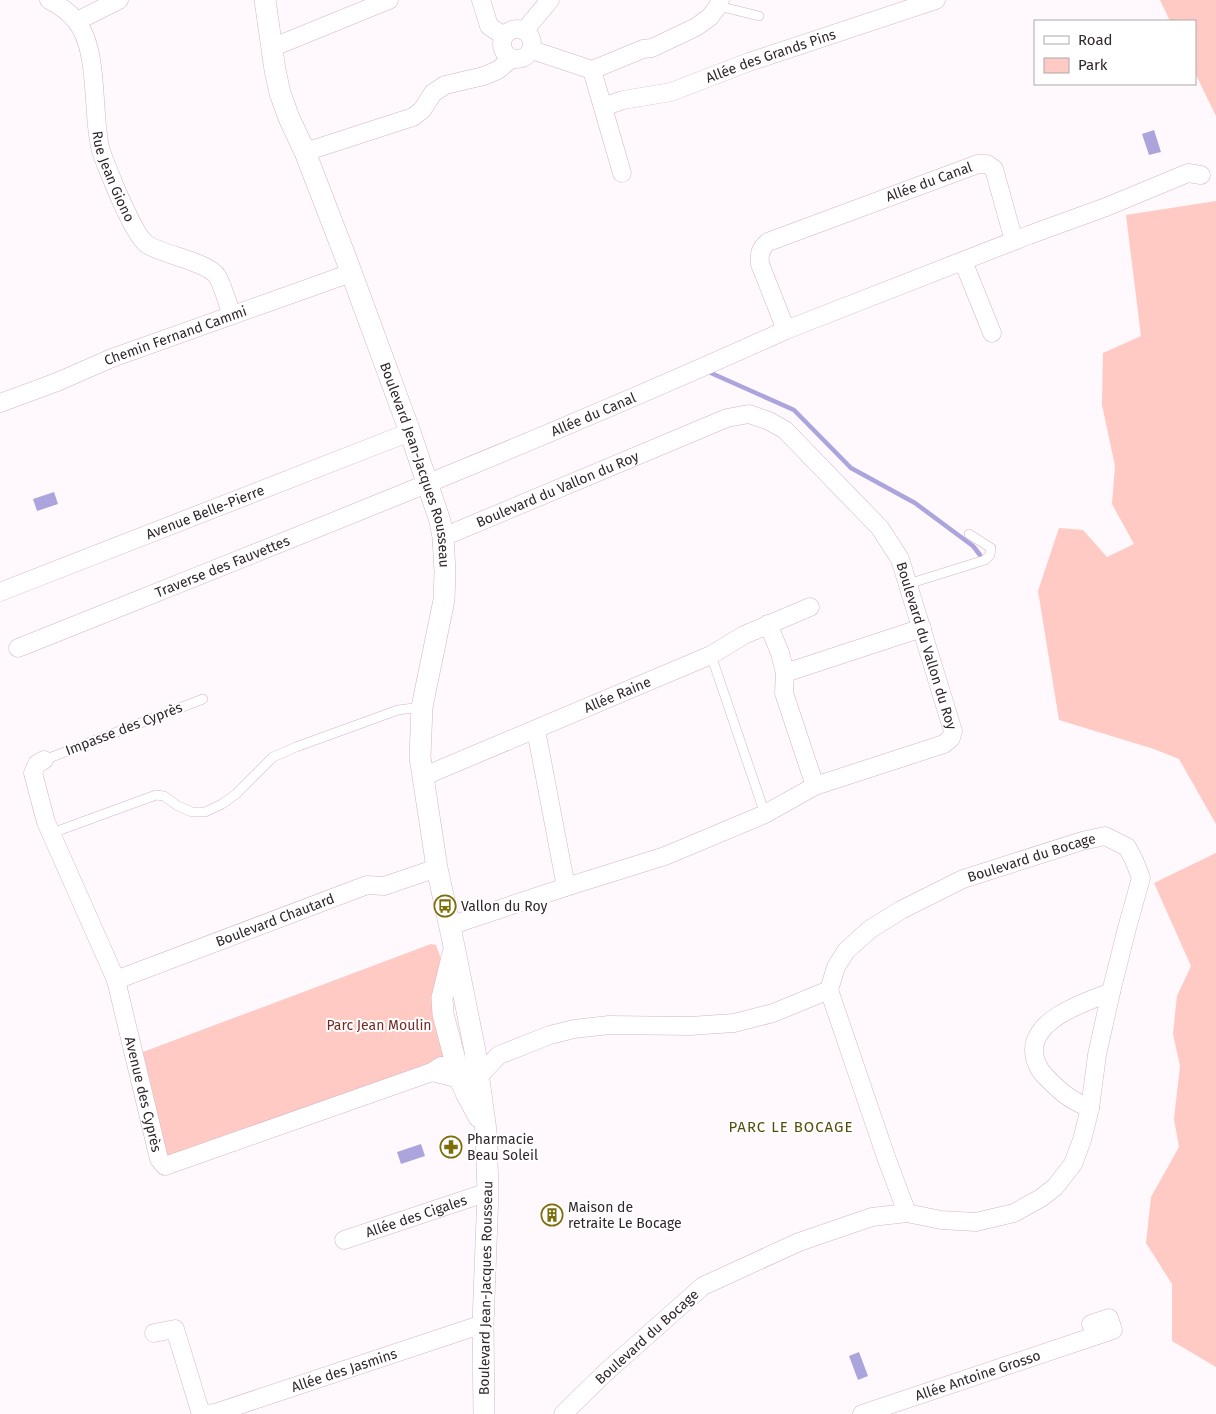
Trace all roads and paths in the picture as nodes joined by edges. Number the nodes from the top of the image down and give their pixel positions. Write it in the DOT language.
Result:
graph roads {
  1 [pos="49,0"];
  2 [pos="118,0"];
  3 [pos="266,0"];
  4 [pos="389,0"];
  5 [pos="481,0"];
  6 [pos="550,0"];
  7 [pos="936,0"];
  8 [pos="719,3"];
  9 [pos="759,16"];
  10 [pos="77,21"];
  11 [pos="524,31"];
  12 [pos="504,36"];
  13 [pos="272,48"];
  14 [pos="532,50"];
  15 [pos="511,59"];
  16 [pos="592,70"];
  17 [pos="604,107"];
  18 [pos="305,152"];
  19 [pos="622,173"];
  20 [pos="1201,175"];
  21 [pos="1014,241"];
  22 [pos="963,262"];
  23 [pos="351,273"];
  24 [pos="232,315"];
  25 [pos="786,330"];
  26 [pos="992,333"];
  27 [pos="0,403"];
  28 [pos="410,432"];
  29 [pos="428,484"];
  30 [pos="969,534"];
  31 [pos="443,537"];
  32 [pos="908,584"];
  33 [pos="0,592"];
  34 [pos="810,607"];
  35 [pos="768,624"];
  36 [pos="922,628"];
  37 [pos="18,648"];
  38 [pos="711,655"];
  39 [pos="785,673"];
  40 [pos="203,699"];
  41 [pos="422,706"];
  42 [pos="536,730"];
  43 [pos="44,760"];
  44 [pos="422,777"];
  45 [pos="815,786"];
  46 [pos="765,814"];
  47 [pos="52,833"];
  48 [pos="437,868"];
  49 [pos="566,887"];
  50 [pos="452,936"];
  51 [pos="116,980"];
  52 [pos="828,990"];
  53 [pos="1111,992"];
  54 [pos="475,1051"];
  55 [pos="499,1055"];
  56 [pos="454,1056"];
  57 [pos="432,1072"];
  58 [pos="469,1078"];
  59 [pos="1090,1108"];
  60 [pos="488,1192"];
  61 [pos="907,1213"];
  62 [pos="344,1240"];
  63 [pos="484,1324"];
  64 [pos="154,1333"];
  65 [pos="1095,1336"];
  66 [pos="202,1414"];
  67 [pos="484,1414"];
  68 [pos="563,1414"];
  69 [pos="862,1414"];
  1 -- 10 [label="street, Rue Jean Giono"];
  2 -- 10 [label="street"];
  3 -- 13 [label="street, Boulevard Jean-Jacques Rousseau"];
  4 -- 13 [label="street"];
  5 -- 12 [label="street"];
  6 -- 11 [label="street"];
  7 -- 17 [label="street, Allée des Grands Pins"];
  8 -- 9 [label="lane"];
  8 -- 16 [label="street"];
  10 -- 24 [label="street, Rue Jean Giono"];
  11 -- 12 [label="street"];
  11 -- 14 [label="street"];
  12 -- 15 [label="street"];
  13 -- 18 [label="street, Boulevard Jean-Jacques Rousseau"];
  14 -- 15 [label="street"];
  14 -- 16 [label="street"];
  15 -- 18 [label="street"];
  16 -- 17 [label="street"];
  17 -- 19 [label="street"];
  18 -- 23 [label="street, Boulevard Jean-Jacques Rousseau"];
  20 -- 21 [label="street"];
  21 -- 22 [label="street, Allée du Canal"];
  21 -- 25 [label="street, Allée du Canal"];
  22 -- 25 [label="street, Allée du Canal"];
  22 -- 26 [label="street"];
  23 -- 24 [label="street, Chemin Fernand Cammi"];
  23 -- 28 [label="street, Boulevard Jean-Jacques Rousseau"];
  24 -- 27 [label="street, Chemin Fernand Cammi"];
  25 -- 29 [label="street, Allée du Canal"];
  28 -- 29 [label="street, Boulevard Jean-Jacques Rousseau"];
  28 -- 33 [label="street, Avenue Belle-Pierre"];
  29 -- 31 [label="street, Boulevard Jean-Jacques Rousseau"];
  29 -- 37 [label="street, Traverse des Fauvettes"];
  30 -- 32 [label="lane"];
  31 -- 32 [label="street, Boulevard du Vallon du Roy"];
  31 -- 41 [label="street, Boulevard Jean-Jacques Rousseau"];
  32 -- 36 [label="street, Boulevard du Vallon du Roy"];
  34 -- 35 [label="street, Allée Raine"];
  35 -- 38 [label="street, Allée Raine"];
  35 -- 39 [label="street"];
  36 -- 39 [label="street"];
  36 -- 45 [label="street, Boulevard du Vallon du Roy"];
  38 -- 42 [label="street, Allée Raine"];
  38 -- 46 [label="lane"];
  39 -- 45 [label="street"];
  40 -- 43 [label="lane, Impasse des Cyprès"];
  41 -- 44 [label="street, Boulevard Jean-Jacques Rousseau"];
  41 -- 47 [label="lane"];
  42 -- 44 [label="street, Allée Raine"];
  42 -- 49 [label="street"];
  43 -- 47 [label="street, Avenue des Cyprès"];
  44 -- 48 [label="street, Boulevard Jean-Jacques Rousseau"];
  45 -- 46 [label="street, Boulevard du Vallon du Roy"];
  46 -- 49 [label="street, Boulevard du Vallon du Roy"];
  47 -- 51 [label="street, Avenue des Cyprès"];
  48 -- 50 [label="street, Boulevard Jean-Jacques Rousseau"];
  48 -- 51 [label="street, Boulevard Chautard"];
  49 -- 50 [label="street, Boulevard du Vallon du Roy"];
  50 -- 54 [label="street, Boulevard Jean-Jacques Rousseau"];
  50 -- 56 [label="street, Boulevard Jean-Jacques Rousseau"];
  51 -- 57 [label="street, Avenue des Cyprès"];
  52 -- 53 [label="street, Boulevard du Bocage"];
  52 -- 55 [label="street"];
  52 -- 61 [label="street"];
  53 -- 59 [label="street, Boulevard du Bocage"];
  53 -- 59 [label="street"];
  54 -- 55 [label="street"];
  54 -- 56 [label="street, Avenue des Cyprès"];
  54 -- 58 [label="street, Boulevard Jean-Jacques Rousseau"];
  55 -- 58 [label="street"];
  56 -- 57 [label="street, Avenue des Cyprès"];
  56 -- 58 [label="street, Boulevard Jean-Jacques Rousseau"];
  57 -- 58 [label="street"];
  58 -- 60 [label="street, Boulevard Jean-Jacques Rousseau"];
  59 -- 61 [label="street, Boulevard du Bocage"];
  60 -- 62 [label="street, Allée des Cigales"];
  60 -- 63 [label="street, Boulevard Jean-Jacques Rousseau"];
  61 -- 68 [label="street, Boulevard du Bocage"];
  63 -- 66 [label="street, Allée des Jasmins"];
  63 -- 67 [label="street, Boulevard Jean-Jacques Rousseau"];
  64 -- 66 [label="street, Allée des Jasmins"];
  65 -- 69 [label="street, Allée Antoine Grosso"];
}
